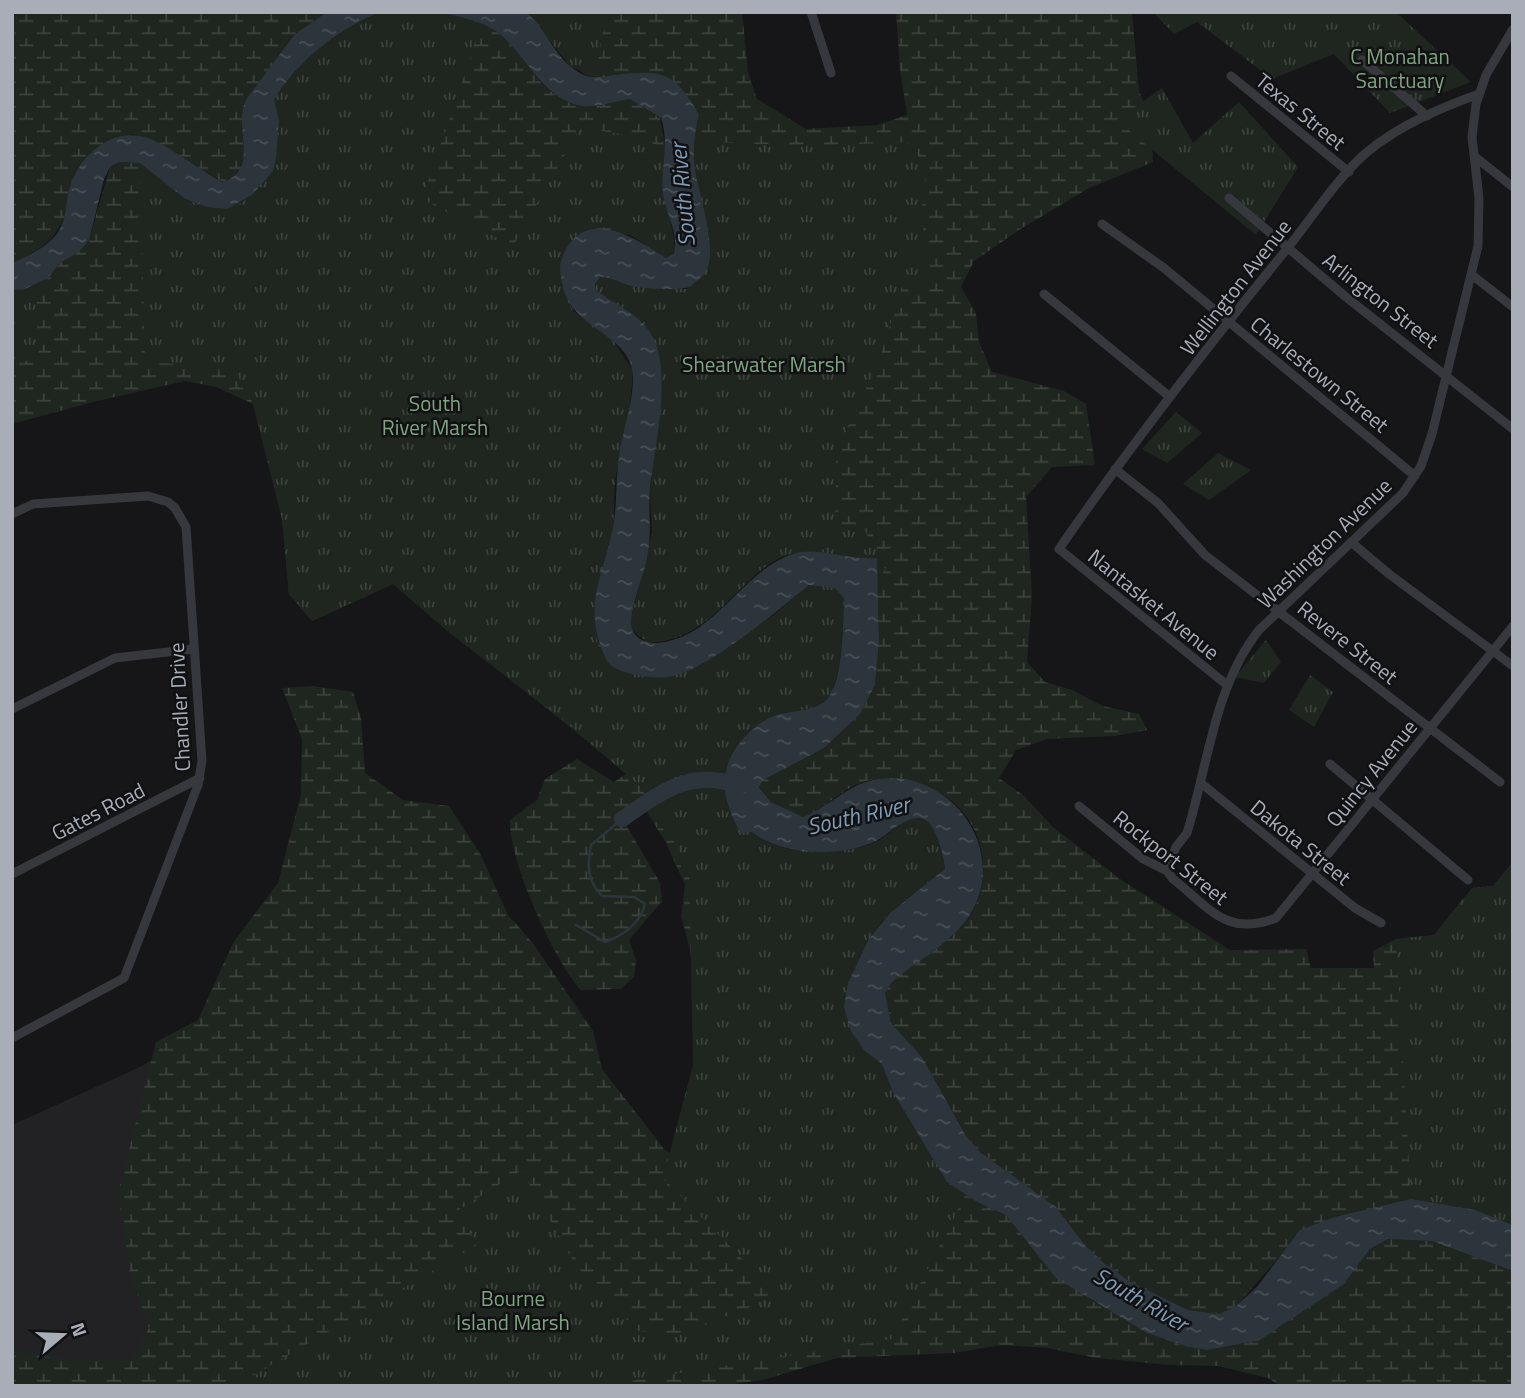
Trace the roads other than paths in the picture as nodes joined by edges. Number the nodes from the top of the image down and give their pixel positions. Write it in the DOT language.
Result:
graph roads {
  1 [pos="811,12"];
  2 [pos="1513,29"];
  3 [pos="1362,60"];
  4 [pos="831,73"];
  5 [pos="1231,76"];
  6 [pos="1479,94"];
  7 [pos="1427,116"];
  8 [pos="1475,156"];
  9 [pos="1349,172"];
  10 [pos="1513,187"];
  11 [pos="1229,198"];
  12 [pos="1102,224"];
  13 [pos="1288,248"];
  14 [pos="1472,275"];
  15 [pos="1044,294"];
  16 [pos="1513,307"];
  17 [pos="1229,322"];
  18 [pos="1448,375"];
  19 [pos="1170,397"];
  20 [pos="1513,429"];
  21 [pos="1115,470"];
  22 [pos="1415,476"];
  23 [pos="12,514"];
  24 [pos="1351,542"];
  25 [pos="1059,549"];
  26 [pos="1279,610"];
  27 [pos="1513,626"];
  28 [pos="194,649"];
  29 [pos="1494,650"];
  30 [pos="1513,666"];
  31 [pos="1227,685"];
  32 [pos="12,709"];
  33 [pos="1429,728"];
  34 [pos="1330,764"];
  35 [pos="200,778"];
  36 [pos="1500,782"];
  37 [pos="1202,784"];
  38 [pos="1372,799"];
  39 [pos="1079,806"];
  40 [pos="1167,871"];
  41 [pos="1312,873"];
  42 [pos="12,874"];
  43 [pos="1468,880"];
  44 [pos="1381,923"];
  45 [pos="1247,926"];
  46 [pos="12,1038"];
  1 -- 4 [label="street"];
  2 -- 6 [label="street, Washington Avenue"];
  3 -- 7 [label="street"];
  5 -- 9 [label="street, Texas Street"];
  6 -- 7 [label="street, Wellington Avenue"];
  6 -- 8 [label="street, Washington Avenue"];
  7 -- 9 [label="street, Wellington Avenue"];
  8 -- 10 [label="street"];
  8 -- 14 [label="street, Washington Avenue"];
  9 -- 13 [label="street, Wellington Avenue"];
  11 -- 13 [label="street, Arlington Street"];
  12 -- 17 [label="street, Charlestown Street"];
  13 -- 17 [label="street, Wellington Avenue"];
  13 -- 18 [label="street, Arlington Street"];
  14 -- 16 [label="street"];
  14 -- 18 [label="street, Washington Avenue"];
  15 -- 19 [label="street"];
  17 -- 19 [label="street, Wellington Avenue"];
  17 -- 22 [label="street, Charlestown Street"];
  18 -- 20 [label="street, Arlington Street"];
  18 -- 22 [label="street, Washington Avenue"];
  19 -- 21 [label="street, Wellington Avenue"];
  21 -- 25 [label="street, Wellington Avenue"];
  21 -- 26 [label="street, Revere Street"];
  22 -- 24 [label="street, Washington Avenue"];
  23 -- 28 [label="street, Chandler Drive"];
  24 -- 26 [label="street, Washington Avenue"];
  24 -- 29 [label="street"];
  25 -- 31 [label="street, Nantasket Avenue"];
  26 -- 31 [label="street, Washington Avenue"];
  26 -- 33 [label="street, Revere Street"];
  27 -- 29 [label="street, Quincy Avenue"];
  28 -- 32 [label="street"];
  28 -- 35 [label="street, Chandler Drive"];
  29 -- 30 [label="street"];
  29 -- 33 [label="street, Quincy Avenue"];
  31 -- 37 [label="street, Washington Avenue"];
  33 -- 36 [label="street, Revere Street"];
  33 -- 38 [label="street, Quincy Avenue"];
  34 -- 38 [label="street"];
  35 -- 42 [label="street, Gates Road"];
  35 -- 46 [label="street, Chandler Drive"];
  37 -- 40 [label="street, Washington Avenue"];
  37 -- 41 [label="street, Dakota Street"];
  38 -- 41 [label="street, Quincy Avenue"];
  38 -- 43 [label="street"];
  39 -- 40 [label="street, Rockport Street"];
  40 -- 45 [label="street, Rockport Street"];
  41 -- 44 [label="street, Dakota Street"];
  41 -- 45 [label="street, Quincy Avenue"];
}
